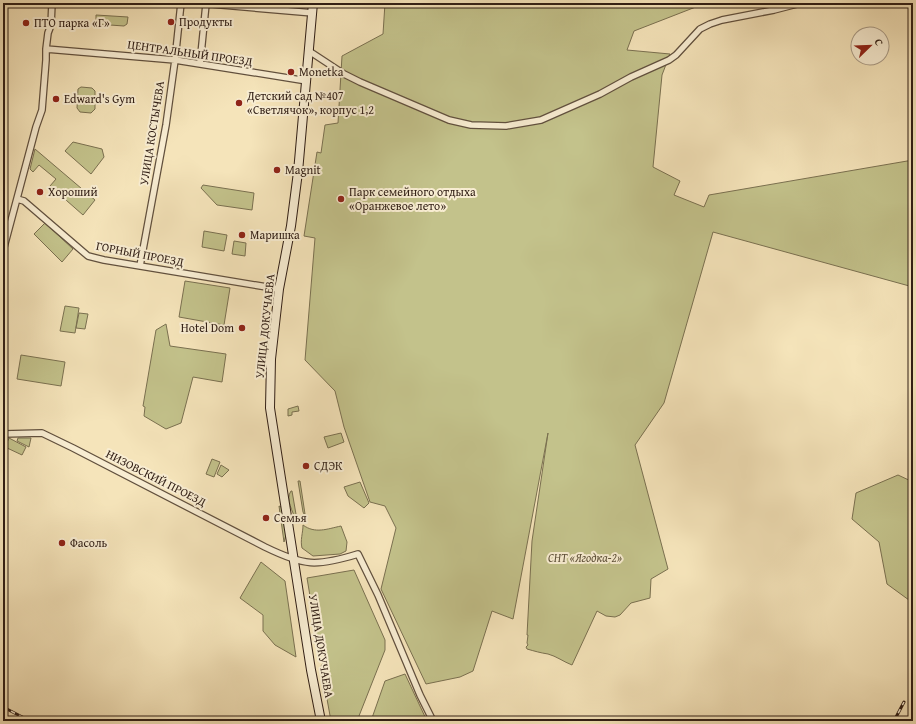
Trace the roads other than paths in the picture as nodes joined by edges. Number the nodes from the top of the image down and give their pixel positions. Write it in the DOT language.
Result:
graph roads {
  1 [pos="52,3"];
  2 [pos="181,3"];
  3 [pos="198,3"];
  4 [pos="313,3"];
  5 [pos="801,3"];
  6 [pos="206,4"];
  7 [pos="313,13"];
  8 [pos="46,49"];
  9 [pos="309,51"];
  10 [pos="175,60"];
  11 [pos="200,64"];
  12 [pos="307,81"];
  13 [pos="17,199"];
  14 [pos="3,251"];
  15 [pos="140,266"];
  16 [pos="279,289"];
  17 [pos="3,434"];
  18 [pos="295,560"];
  19 [pos="321,721"];
  20 [pos="433,721"];
  1 -- 8 [label="street"];
  2 -- 10 [label="street, УЛИЦА КОСТЫЧЕВА"];
  3 -- 6 [label="street"];
  4 -- 7 [label="main road, УЛИЦА ДОКУЧАЕВА"];
  5 -- 9 [label="street"];
  6 -- 7 [label="street"];
  6 -- 11 [label="street"];
  7 -- 9 [label="main road, УЛИЦА ДОКУЧАЕВА"];
  8 -- 10 [label="street, ЦЕНТРАЛЬНЫЙ ПРОЕЗД"];
  8 -- 13 [label="street"];
  9 -- 12 [label="main road, УЛИЦА ДОКУЧАЕВА"];
  10 -- 11 [label="street, ЦЕНТРАЛЬНЫЙ ПРОЕЗД"];
  10 -- 15 [label="street, УЛИЦА КОСТЫЧЕВА"];
  11 -- 12 [label="street, ЦЕНТРАЛЬНЫЙ ПРОЕЗД"];
  12 -- 16 [label="main road, УЛИЦА ДОКУЧАЕВА"];
  13 -- 14 [label="street"];
  13 -- 15 [label="street, ГОРНЫЙ ПРОЕЗД"];
  15 -- 16 [label="street, ГОРНЫЙ ПРОЕЗД"];
  16 -- 18 [label="main road, УЛИЦА ДОКУЧАЕВА"];
  17 -- 18 [label="street, НИЗОВСКИЙ ПРОЕЗД"];
  18 -- 19 [label="main road, УЛИЦА ДОКУЧАЕВА"];
  18 -- 20 [label="street, НИЗОВСКИЙ ПРОЕЗД"];
}
